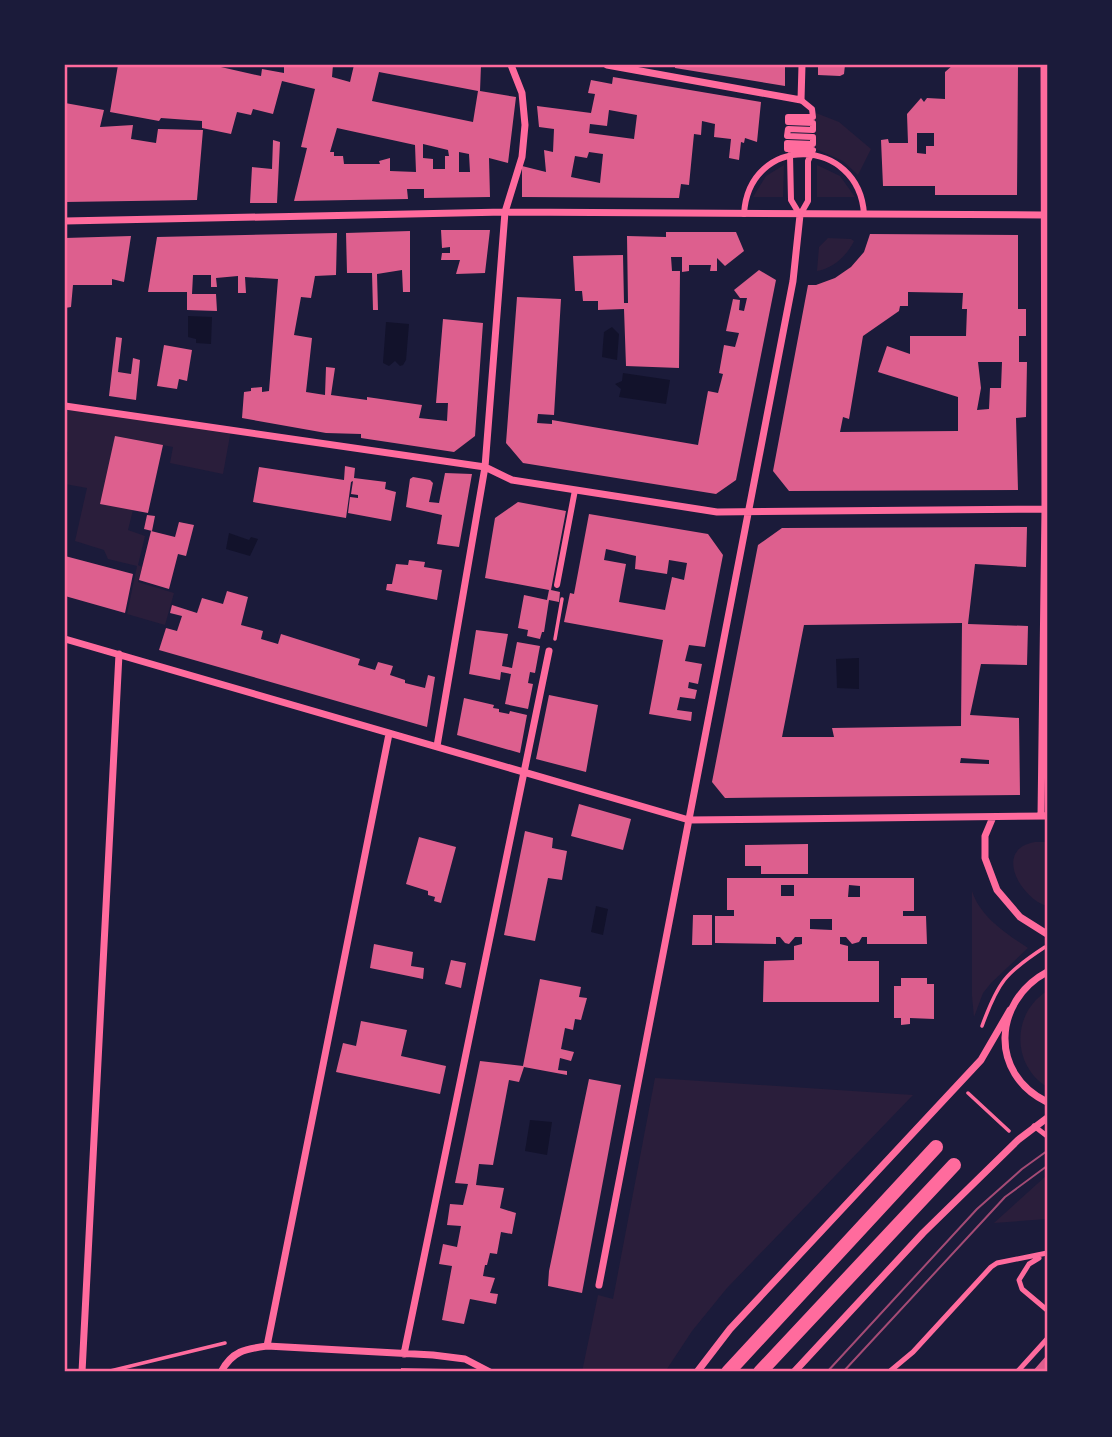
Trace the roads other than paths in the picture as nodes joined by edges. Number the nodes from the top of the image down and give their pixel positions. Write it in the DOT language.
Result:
graph roads {
  1 [pos="511,65"];
  2 [pos="607,65"];
  3 [pos="802,65"];
  4 [pos="1044,65"];
  5 [pos="801,100"];
  6 [pos="812,152"];
  7 [pos="790,155"];
  8 [pos="505,212"];
  9 [pos="744,214"];
  10 [pos="800,215"];
  11 [pos="864,215"];
  12 [pos="1045,215"];
  13 [pos="65,221"];
  14 [pos="65,406"];
  15 [pos="485,467"];
  16 [pos="575,490"];
  17 [pos="1046,509"];
  18 [pos="748,512"];
  19 [pos="557,585"];
  20 [pos="65,639"];
  21 [pos="549,651"];
  22 [pos="119,654"];
  23 [pos="1045,711"];
  24 [pos="389,734"];
  25 [pos="437,746"];
  26 [pos="523,770"];
  27 [pos="1044,816"];
  28 [pos="993,817"];
  29 [pos="689,820"];
  30 [pos="1047,934"];
  31 [pos="1047,972"];
  32 [pos="1010,1010"];
  33 [pos="1047,1103"];
  34 [pos="1047,1118"];
  35 [pos="1034,1126"];
  36 [pos="1047,1136"];
  37 [pos="936,1147"];
  38 [pos="954,1165"];
  39 [pos="1046,1254"];
  40 [pos="599,1285"];
  41 [pos="1047,1310"];
  42 [pos="1047,1339"];
  43 [pos="267,1346"];
  44 [pos="404,1354"];
  45 [pos="82,1372"];
  46 [pos="221,1372"];
  47 [pos="491,1372"];
  48 [pos="697,1372"];
  49 [pos="728,1372"];
  50 [pos="760,1372"];
  51 [pos="794,1372"];
  52 [pos="888,1372"];
  53 [pos="1017,1372"];
  1 -- 8 [label="street"];
  2 -- 5 [label="street"];
  3 -- 5 [label="street"];
  4 -- 12 [label="street"];
  5 -- 6 [label="street"];
  6 -- 7 [label="street"];
  6 -- 10 [label="street"];
  6 -- 11 [label="street"];
  7 -- 9 [label="street"];
  7 -- 10 [label="street"];
  8 -- 9 [label="street"];
  8 -- 13 [label="street"];
  8 -- 15 [label="street"];
  9 -- 10 [label="street"];
  10 -- 11 [label="street"];
  10 -- 18 [label="street"];
  11 -- 12 [label="street"];
  12 -- 17 [label="street"];
  14 -- 15 [label="street"];
  15 -- 16 [label="street"];
  15 -- 25 [label="street"];
  16 -- 18 [label="street"];
  16 -- 19 [label="street"];
  17 -- 18 [label="street"];
  17 -- 23 [label="street"];
  18 -- 29 [label="street"];
  20 -- 22 [label="street"];
  21 -- 26 [label="street"];
  22 -- 24 [label="street"];
  22 -- 45 [label="street"];
  23 -- 27 [label="street"];
  24 -- 25 [label="street"];
  24 -- 43 [label="street"];
  25 -- 26 [label="street"];
  26 -- 29 [label="street"];
  26 -- 44 [label="street"];
  27 -- 28 [label="street"];
  28 -- 29 [label="street"];
  28 -- 30 [label="street"];
  29 -- 40 [label="street"];
  31 -- 32 [label="street"];
  32 -- 33 [label="street"];
  32 -- 48 [label="street"];
  34 -- 35 [label="street"];
  35 -- 36 [label="lane"];
  35 -- 51 [label="street"];
  37 -- 49 [label="main road"];
  38 -- 50 [label="main road"];
  39 -- 41 [label="lane"];
  39 -- 52 [label="lane"];
  42 -- 53 [label="lane"];
  43 -- 44 [label="street"];
  43 -- 46 [label="street"];
  44 -- 47 [label="street"];
}
